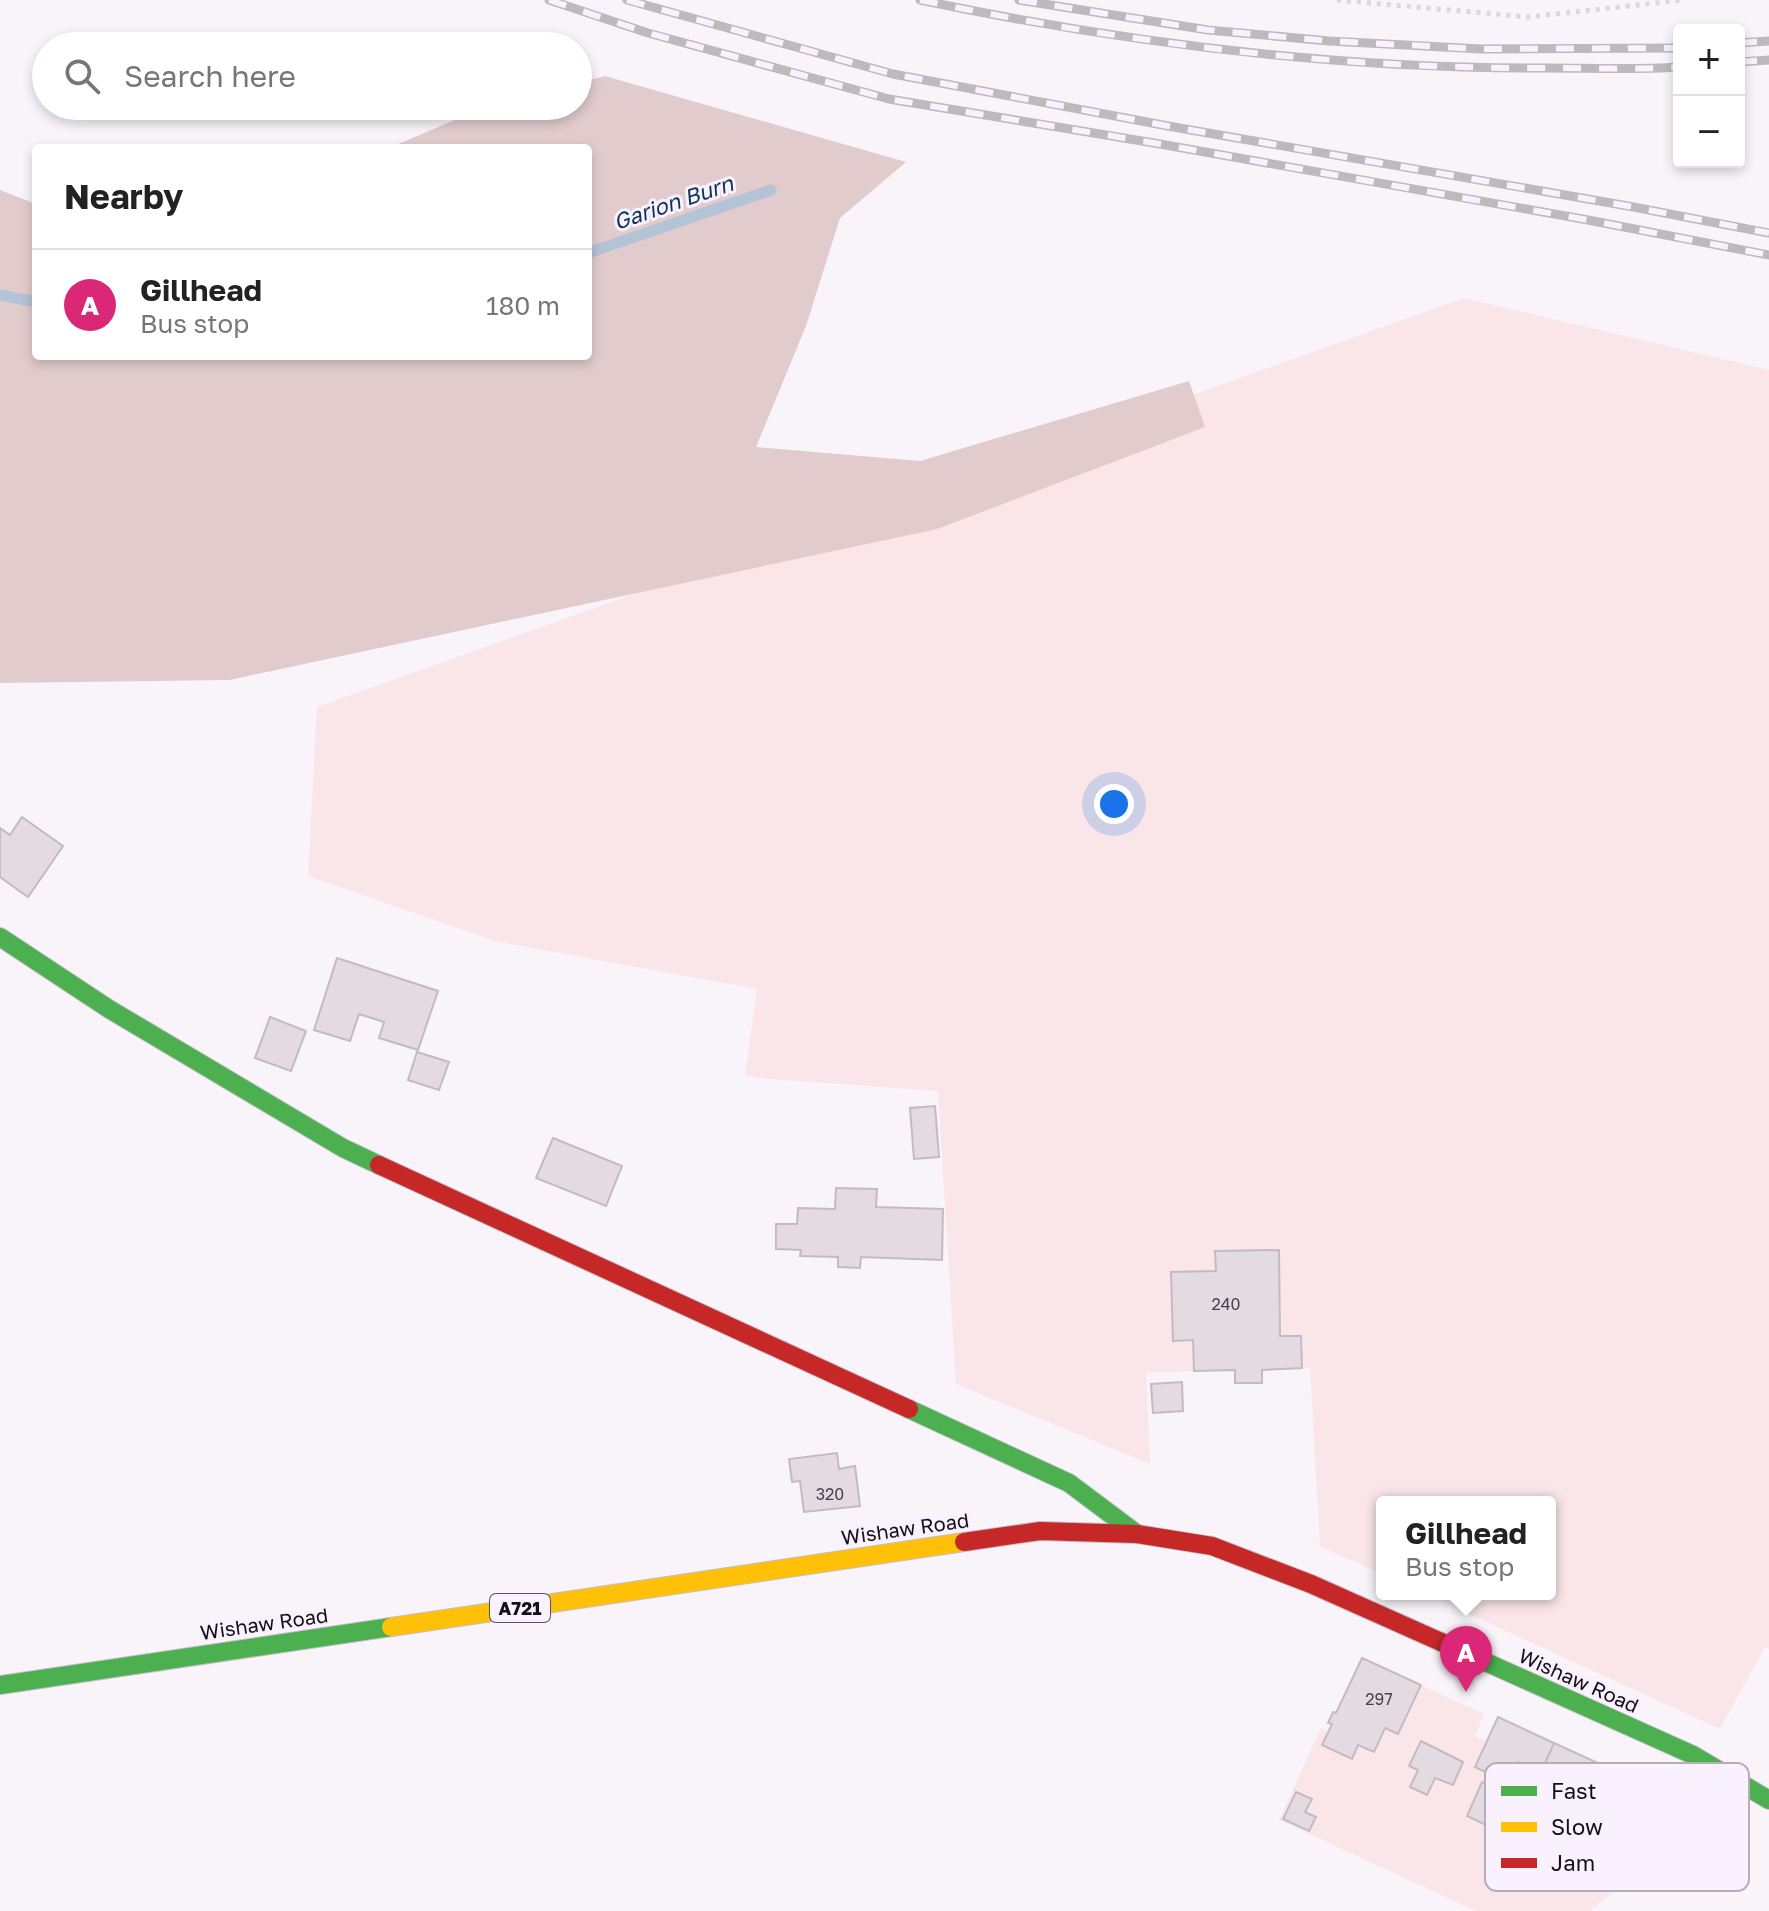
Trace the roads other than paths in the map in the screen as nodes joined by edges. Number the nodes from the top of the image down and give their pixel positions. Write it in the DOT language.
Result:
graph roads {
  1 [pos="0,937"];
  2 [pos="1137,1534"];
  3 [pos="0,1685"];
  4 [pos="1707,1763"];
  5 [pos="1749,1788"];
  6 [pos="1769,1800"];
  1 -- 2 [label="main road"];
  2 -- 3 [label="main road, Wishaw Road / A721"];
  2 -- 4 [label="main road, Wishaw Road / A721"];
  5 -- 6 [label="main road, Wishaw Road / A721"];
}
